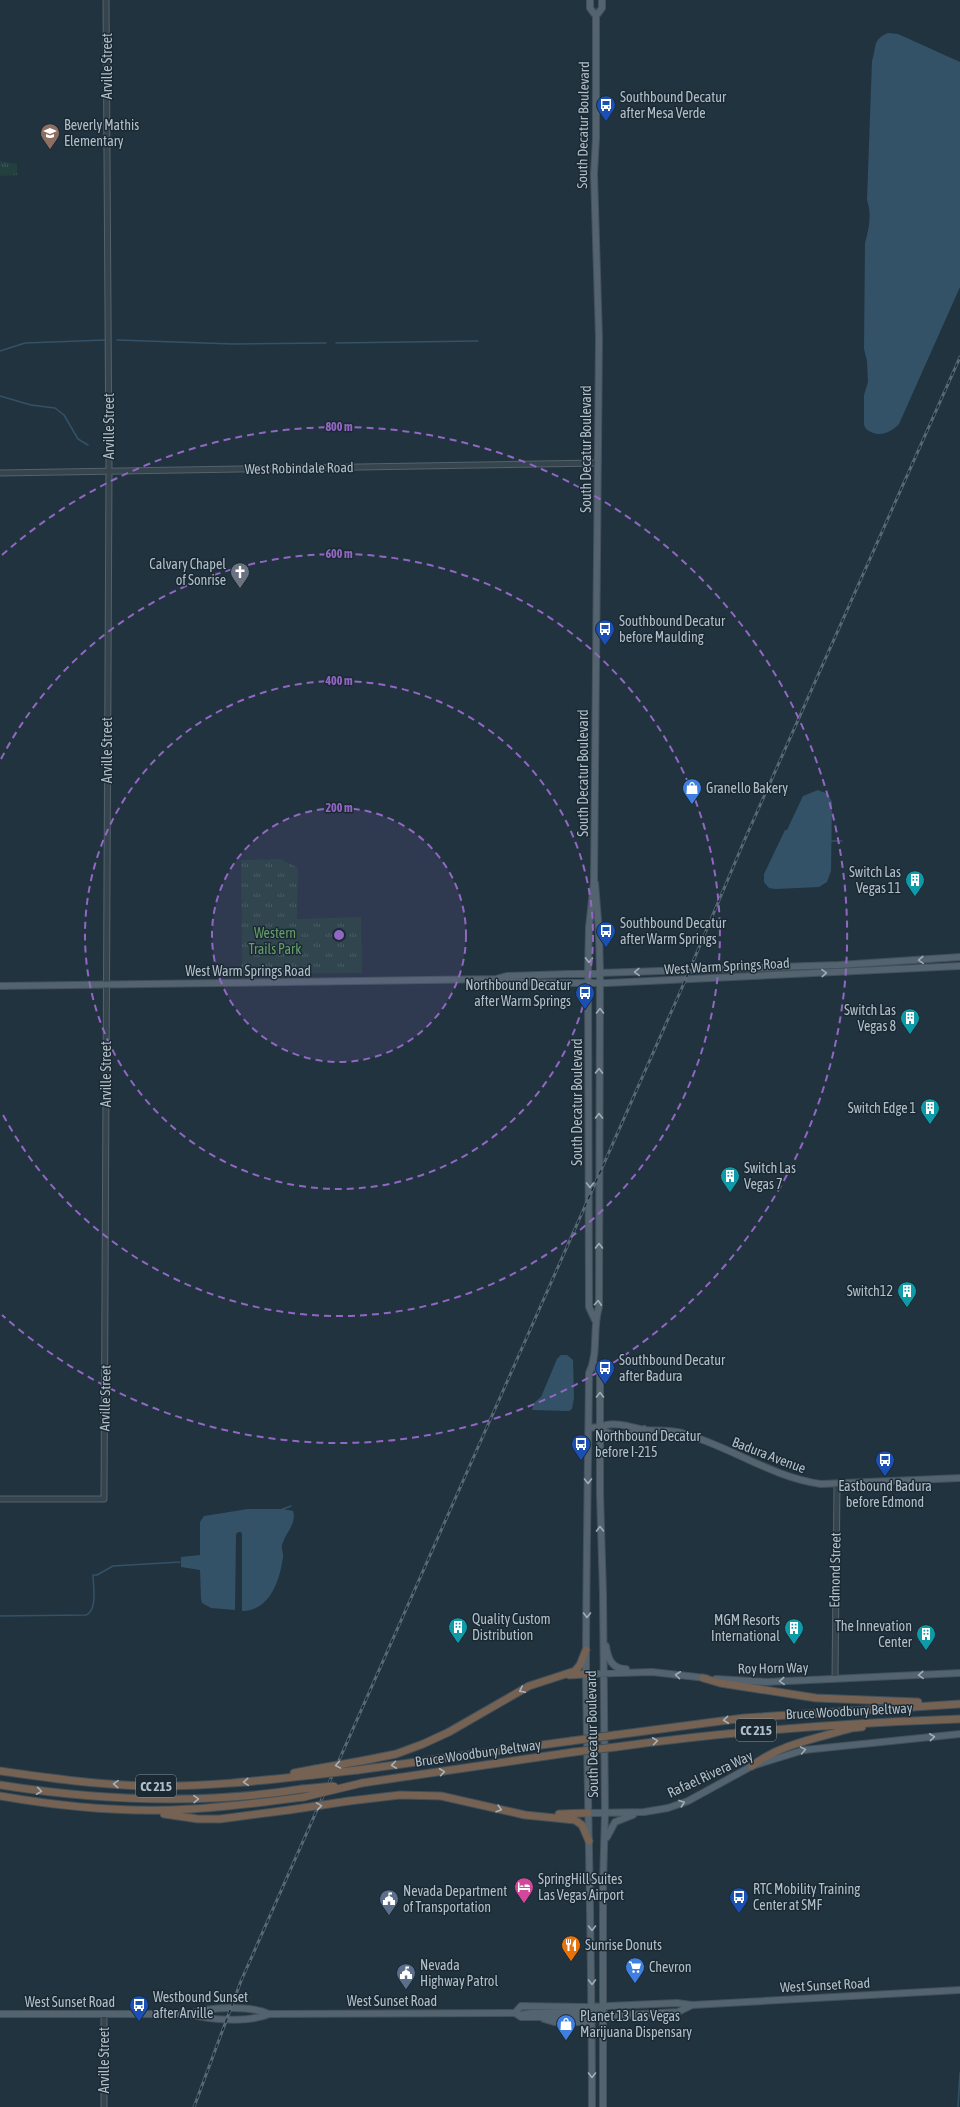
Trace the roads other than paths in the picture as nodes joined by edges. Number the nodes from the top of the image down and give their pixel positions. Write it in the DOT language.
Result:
graph roads {
  1 [pos="106,0"];
  2 [pos="590,0"];
  3 [pos="602,0"];
  4 [pos="596,16"];
  5 [pos="598,463"];
  6 [pos="109,472"];
  7 [pos="0,473"];
  8 [pos="594,882"];
  9 [pos="960,958"];
  10 [pos="960,966"];
  11 [pos="588,973"];
  12 [pos="600,973"];
  13 [pos="496,979"];
  14 [pos="588,984"];
  15 [pos="600,984"];
  16 [pos="106,985"];
  17 [pos="0,986"];
  18 [pos="595,1320"];
  19 [pos="594,1363"];
  20 [pos="589,1428"];
  21 [pos="600,1428"];
  22 [pos="960,1478"];
  23 [pos="837,1485"];
  24 [pos="0,1499"];
  25 [pos="604,1632"];
  26 [pos="586,1650"];
  27 [pos="652,1672"];
  28 [pos="604,1673"];
  29 [pos="960,1673"];
  30 [pos="586,1674"];
  31 [pos="559,1676"];
  32 [pos="703,1678"];
  33 [pos="835,1679"];
  34 [pos="960,1703"];
  35 [pos="960,1719"];
  36 [pos="896,1721"];
  37 [pos="960,1734"];
  38 [pos="752,1766"];
  39 [pos="0,1771"];
  40 [pos="314,1772"];
  41 [pos="362,1784"];
  42 [pos="0,1785"];
  43 [pos="0,1796"];
  44 [pos="142,1810"];
  45 [pos="644,1812"];
  46 [pos="588,1813"];
  47 [pos="606,1813"];
  48 [pos="539,1815"];
  49 [pos="588,1841"];
  50 [pos="604,1848"];
  51 [pos="960,1990"];
  52 [pos="692,2005"];
  53 [pos="604,2012"];
  54 [pos="0,2014"];
  55 [pos="104,2014"];
  56 [pos="188,2014"];
  57 [pos="269,2014"];
  58 [pos="517,2014"];
  59 [pos="592,2015"];
  60 [pos="104,2107"];
  61 [pos="592,2107"];
  62 [pos="604,2107"];
  1 -- 6 [label="street, Arville Street"];
  2 -- 4 [label="main road, South Decatur Boulevard"];
  3 -- 4 [label="main road, South Decatur Boulevard"];
  4 -- 5 [label="main road, South Decatur Boulevard"];
  5 -- 6 [label="street, West Robindale Road"];
  5 -- 8 [label="main road, South Decatur Boulevard"];
  6 -- 7 [label="street, West Robindale Road"];
  6 -- 16 [label="street, Arville Street"];
  8 -- 11 [label="main road, South Decatur Boulevard, one-way"];
  8 -- 12 [label="main road, South Decatur Boulevard"];
  9 -- 12 [label="main road, West Warm Springs Road, one-way"];
  15 -- 10 [label="main road, West Warm Springs Road, one-way"];
  11 -- 12 [label="main road, West Warm Springs Road"];
  11 -- 13 [label="main road, West Warm Springs Road"];
  11 -- 14 [label="main road, South Decatur Boulevard"];
  12 -- 15 [label="main road, South Decatur Boulevard"];
  13 -- 14 [label="main road, West Warm Springs Road"];
  13 -- 16 [label="main road, West Warm Springs Road"];
  14 -- 15 [label="main road, West Warm Springs Road"];
  14 -- 18 [label="main road, South Decatur Boulevard, one-way"];
  18 -- 15 [label="main road, South Decatur Boulevard, one-way"];
  16 -- 17 [label="main road, West Warm Springs Road"];
  16 -- 24 [label="street, Arville Street"];
  18 -- 19 [label="main road, South Decatur Boulevard"];
  19 -- 20 [label="main road, South Decatur Boulevard"];
  21 -- 19 [label="main road, South Decatur Boulevard, one-way"];
  20 -- 21 [label="main road, Badura Avenue"];
  20 -- 26 [label="main road, South Decatur Boulevard, one-way"];
  21 -- 23 [label="main road, Badura Avenue"];
  25 -- 21 [label="main road, South Decatur Boulevard, one-way"];
  22 -- 23 [label="main road, Badura Avenue"];
  23 -- 33 [label="street, Edmond Street"];
  25 -- 27 [label="main road"];
  25 -- 28 [label="main road, South Decatur Boulevard"];
  26 -- 30 [label="main road, South Decatur Boulevard"];
  26 -- 31 [label="highway"];
  27 -- 28 [label="main road, Roy Horn Way"];
  32 -- 27 [label="main road, Roy Horn Way, one-way"];
  28 -- 30 [label="main road, Roy Horn Way"];
  28 -- 47 [label="main road, South Decatur Boulevard"];
  29 -- 33 [label="main road, Roy Horn Way, one-way"];
  30 -- 31 [label="highway"];
  30 -- 46 [label="main road, South Decatur Boulevard"];
  31 -- 40 [label="highway, one-way, bridge"];
  33 -- 32 [label="main road, Roy Horn Way, one-way"];
  32 -- 34 [label="highway"];
  34 -- 40 [label="highway, Bruce Woodbury Beltway / CC 215, one-way, bridge"];
  35 -- 36 [label="highway, Bruce Woodbury Beltway / CC 215"];
  36 -- 38 [label="highway"];
  41 -- 36 [label="highway, Bruce Woodbury Beltway / CC 215, one-way, bridge"];
  38 -- 37 [label="main road, Rafael Rivera Way, one-way"];
  45 -- 38 [label="main road, Rafael Rivera Way, one-way"];
  40 -- 39 [label="highway, Bruce Woodbury Beltway / CC 215, one-way"];
  42 -- 41 [label="highway, Bruce Woodbury Beltway / CC 215, one-way, bridge"];
  41 -- 44 [label="highway, CC 215, bridge"];
  43 -- 44 [label="highway, CC 215"];
  44 -- 48 [label="highway, one-way, bridge"];
  45 -- 47 [label="main road, Rafael Rivera Way"];
  45 -- 50 [label="main road"];
  46 -- 47 [label="main road, Rafael Rivera Way"];
  46 -- 48 [label="highway"];
  46 -- 49 [label="main road, South Decatur Boulevard"];
  47 -- 50 [label="main road, South Decatur Boulevard"];
  48 -- 49 [label="highway"];
  49 -- 59 [label="main road, South Decatur Boulevard, one-way"];
  50 -- 53 [label="main road, South Decatur Boulevard"];
  51 -- 52 [label="main road, West Sunset Road"];
  52 -- 53 [label="main road, West Sunset Road"];
  52 -- 53 [label="main road, West Sunset Road"];
  53 -- 59 [label="main road, West Sunset Road"];
  53 -- 59 [label="main road, West Sunset Road"];
  53 -- 62 [label="main road, South Decatur Boulevard"];
  54 -- 55 [label="main road, West Sunset Road"];
  55 -- 56 [label="main road, West Sunset Road"];
  55 -- 60 [label="street, Arville Street"];
  56 -- 57 [label="main road, West Sunset Road"];
  56 -- 57 [label="main road, West Sunset Road"];
  57 -- 58 [label="main road, West Sunset Road"];
  58 -- 59 [label="main road, West Sunset Road"];
  58 -- 59 [label="main road, West Sunset Road"];
  59 -- 61 [label="main road, South Decatur Boulevard, one-way"];
}
